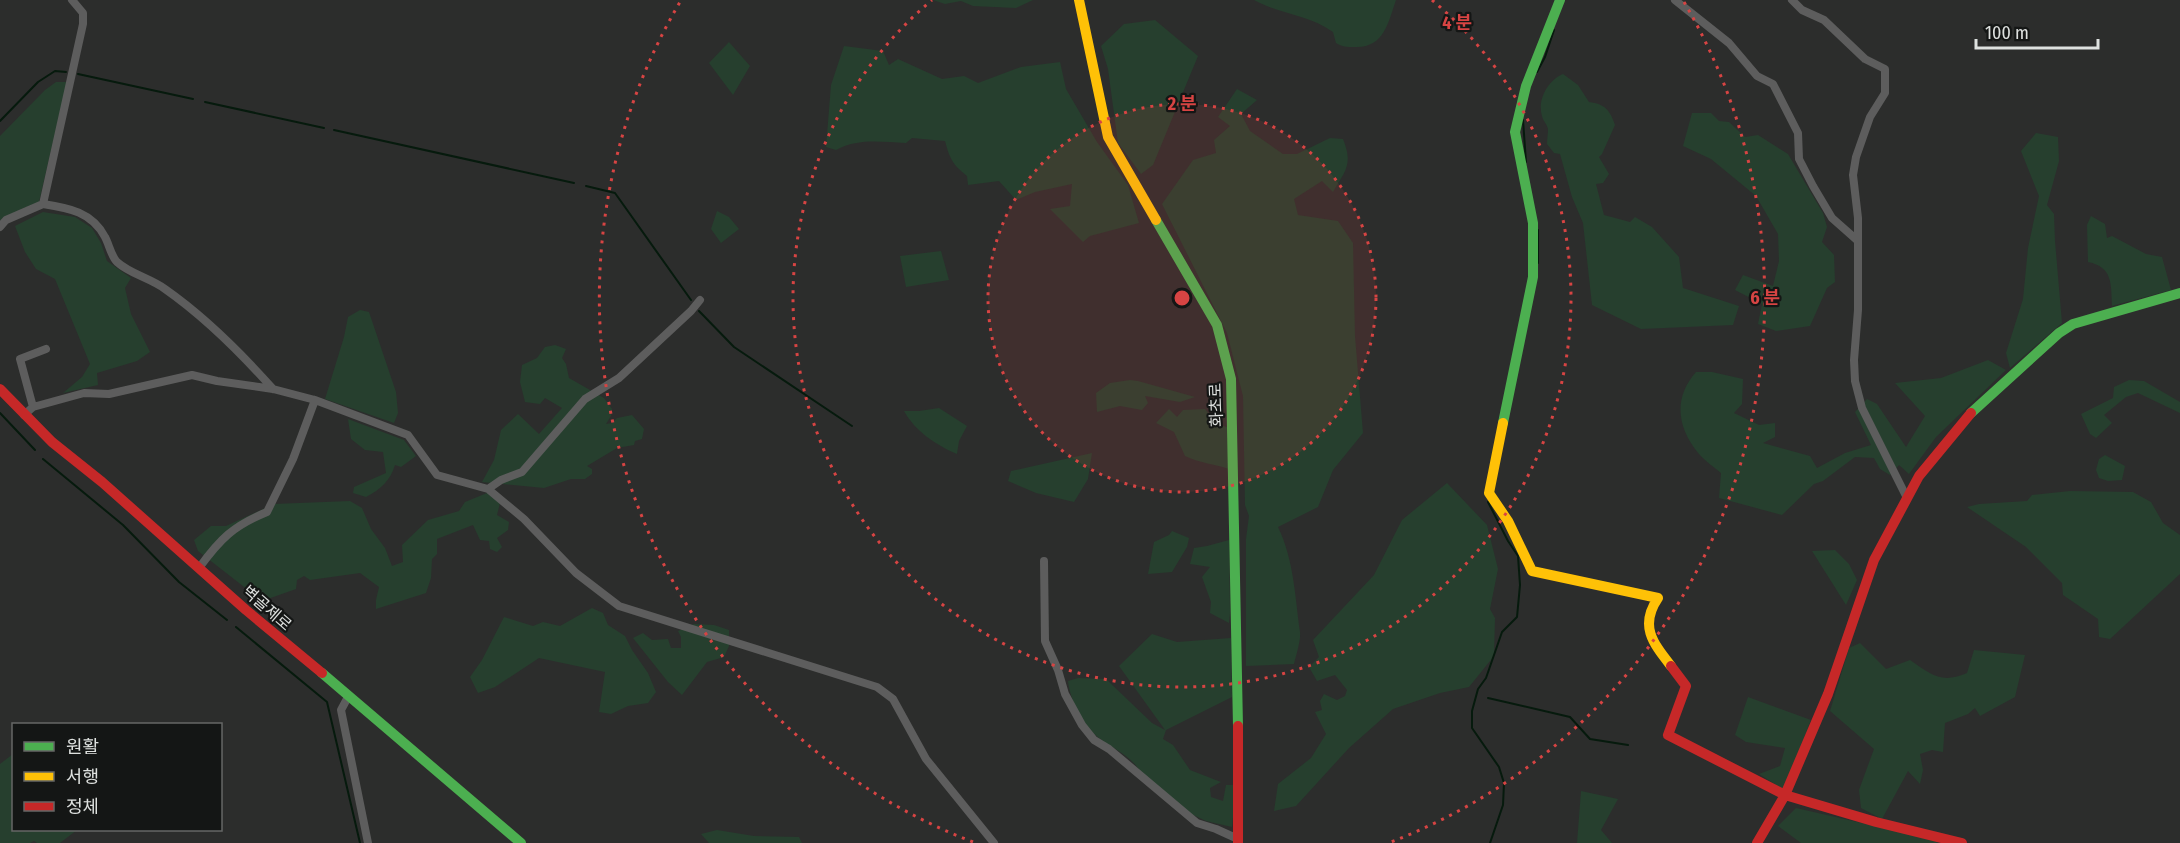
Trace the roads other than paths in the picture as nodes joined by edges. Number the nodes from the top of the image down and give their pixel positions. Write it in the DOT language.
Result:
graph roads {
  1 [pos="72,0"];
  2 [pos="1079,0"];
  3 [pos="1560,0"];
  4 [pos="1676,0"];
  5 [pos="1792,0"];
  6 [pos="43,204"];
  7 [pos="0,227"];
  8 [pos="1858,241"];
  9 [pos="2180,292"];
  10 [pos="700,300"];
  11 [pos="46,349"];
  12 [pos="0,389"];
  13 [pos="273,390"];
  14 [pos="315,400"];
  15 [pos="33,407"];
  16 [pos="24,415"];
  17 [pos="488,489"];
  18 [pos="1907,498"];
  19 [pos="1044,561"];
  20 [pos="199,568"];
  21 [pos="348,697"];
  22 [pos="1785,795"];
  23 [pos="1238,841"];
  24 [pos="368,843"];
  25 [pos="521,843"];
  26 [pos="994,843"];
  27 [pos="1757,843"];
  28 [pos="1962,843"];
  1 -- 6 [label="street"];
  2 -- 23 [label="street, 화초로"];
  3 -- 22 [label="street"];
  4 -- 8 [label="street"];
  5 -- 8 [label="street"];
  6 -- 7 [label="street"];
  6 -- 13 [label="street"];
  8 -- 18 [label="street"];
  9 -- 18 [label="street"];
  10 -- 17 [label="street"];
  11 -- 15 [label="street"];
  12 -- 16 [label="street, 벽골제로"];
  13 -- 14 [label="street"];
  13 -- 15 [label="street"];
  14 -- 17 [label="street"];
  14 -- 20 [label="street"];
  15 -- 16 [label="street"];
  16 -- 20 [label="street, 벽골제로"];
  17 -- 26 [label="street"];
  18 -- 22 [label="street"];
  19 -- 23 [label="street"];
  20 -- 21 [label="street, 벽골제로"];
  21 -- 24 [label="street"];
  21 -- 25 [label="street, 벽골제로"];
  22 -- 27 [label="street"];
  22 -- 28 [label="street"];
}
